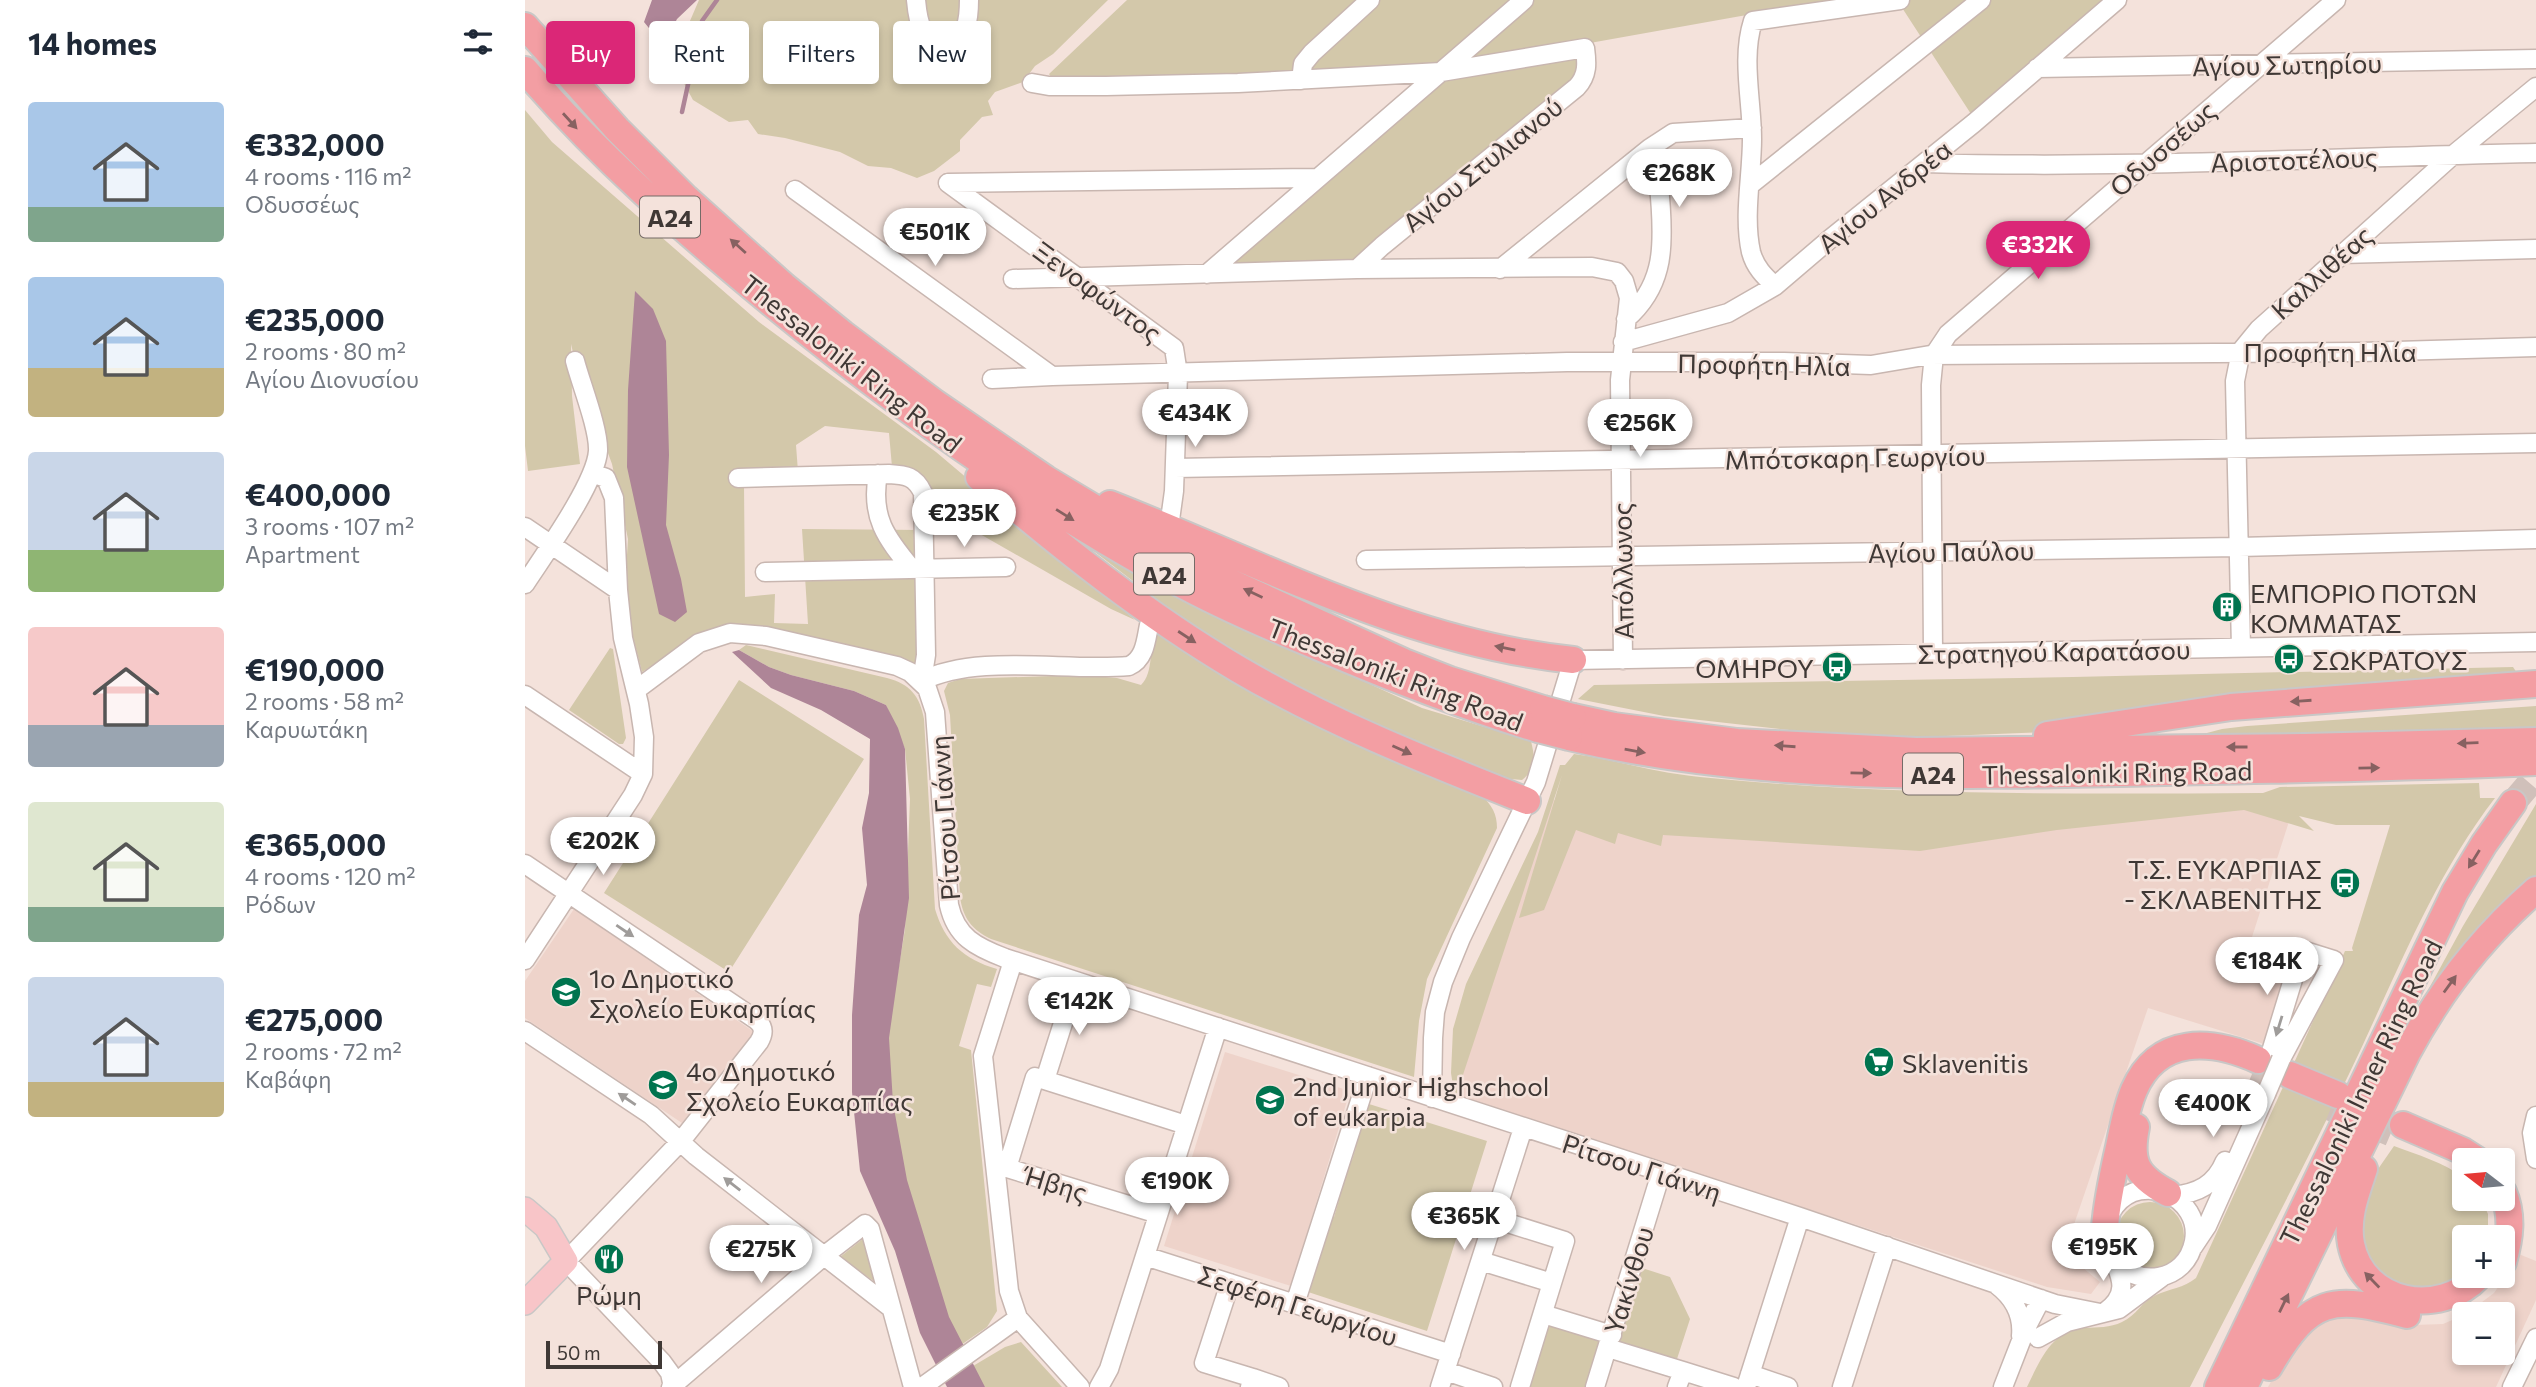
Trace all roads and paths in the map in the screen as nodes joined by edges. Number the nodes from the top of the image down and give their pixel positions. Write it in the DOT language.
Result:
graph roads {
  1 [pos="916,0"];
  2 [pos="969,0"];
  3 [pos="1370,0"];
  4 [pos="1524,0"];
  5 [pos="1900,0"];
  6 [pos="1981,0"];
  7 [pos="2117,0"];
  8 [pos="2336,0"];
  9 [pos="525,26"];
  10 [pos="2536,59"];
  11 [pos="2258,65"];
  12 [pos="2037,68"];
  13 [pos="525,70"];
  14 [pos="1441,72"];
  15 [pos="1300,80"];
  16 [pos="1033,83"];
  17 [pos="2536,87"];
  18 [pos="1752,128"];
  19 [pos="1650,148"];
  20 [pos="2536,153"];
  21 [pos="2453,155"];
  22 [pos="1926,163"];
  23 [pos="2145,163"];
  24 [pos="1315,178"];
  25 [pos="1750,185"];
  26 [pos="795,190"];
  27 [pos="2536,249"];
  28 [pos="2340,254"];
  29 [pos="1357,269"];
  30 [pos="1500,269"];
  31 [pos="1207,274"];
  32 [pos="1078,276"];
  33 [pos="1013,279"];
  34 [pos="1775,286"];
  35 [pos="1626,319"];
  36 [pos="1623,342"];
  37 [pos="2536,348"];
  38 [pos="829,349"];
  39 [pos="2241,351"];
  40 [pos="1934,355"];
  41 [pos="575,361"];
  42 [pos="1622,362"];
  43 [pos="1178,374"];
  44 [pos="1052,376"];
  45 [pos="992,379"];
  46 [pos="2536,443"];
  47 [pos="2237,449"];
  48 [pos="1930,455"];
  49 [pos="1621,461"];
  50 [pos="1175,468"];
  51 [pos="592,472"];
  52 [pos="878,474"];
  53 [pos="738,478"];
  54 [pos="1046,479"];
  55 [pos="1170,520"];
  56 [pos="525,527"];
  57 [pos="2536,538"];
  58 [pos="551,545"];
  59 [pos="2239,547"];
  60 [pos="1932,552"];
  61 [pos="1622,556"];
  62 [pos="1366,560"];
  63 [pos="1006,567"];
  64 [pos="918,569"];
  65 [pos="765,572"];
  66 [pos="525,584"];
  67 [pos="618,590"];
  68 [pos="1149,625"];
  69 [pos="2536,642"];
  70 [pos="2241,648"];
  71 [pos="1933,653"];
  72 [pos="1573,660"];
  73 [pos="1623,660"];
  74 [pos="922,681"];
  75 [pos="2536,684"];
  76 [pos="636,690"];
  77 [pos="525,695"];
  78 [pos="1540,719"];
  79 [pos="1571,727"];
  80 [pos="2536,741"];
  81 [pos="1902,749"];
  82 [pos="2536,762"];
  83 [pos="643,774"];
  84 [pos="1527,801"];
  85 [pos="2513,803"];
  86 [pos="525,864"];
  87 [pos="2536,890"];
  88 [pos="569,893"];
  89 [pos="525,960"];
  90 [pos="1013,961"];
  91 [pos="1076,982"];
  92 [pos="1218,1027"];
  93 [pos="525,1031"];
  94 [pos="2410,1047"];
  95 [pos="2270,1074"];
  96 [pos="1368,1076"];
  97 [pos="1045,1080"];
  98 [pos="1432,1098"];
  99 [pos="2334,1102"];
  100 [pos="2536,1116"];
  101 [pos="1186,1125"];
  102 [pos="1524,1128"];
  103 [pos="681,1141"];
  104 [pos="2535,1147"];
  105 [pos="2454,1148"];
  106 [pos="2452,1162"];
  107 [pos="1001,1166"];
  108 [pos="1661,1173"];
  109 [pos="2170,1194"];
  110 [pos="525,1209"];
  111 [pos="1158,1214"];
  112 [pos="1800,1217"];
  113 [pos="1495,1219"];
  114 [pos="2105,1227"];
  115 [pos="1887,1246"];
  116 [pos="2191,1250"];
  117 [pos="825,1255"];
  118 [pos="1145,1256"];
  119 [pos="2112,1258"];
  120 [pos="566,1261"];
  121 [pos="1481,1261"];
  122 [pos="2165,1276"];
  123 [pos="1991,1281"];
  124 [pos="1230,1283"];
  125 [pos="1552,1283"];
  126 [pos="2464,1288"];
  127 [pos="2486,1288"];
  128 [pos="2048,1301"];
  129 [pos="525,1303"];
  130 [pos="1295,1304"];
  131 [pos="891,1308"];
  132 [pos="2103,1312"];
  133 [pos="1543,1314"];
  134 [pos="1018,1318"];
  135 [pos="2536,1338"];
  136 [pos="2029,1340"];
  137 [pos="1610,1341"];
  138 [pos="1446,1371"];
  139 [pos="1680,1379"];
  140 [pos="1748,1381"];
  141 [pos="1251,1383"];
  142 [pos="672,1387"];
  143 [pos="913,1387"];
  144 [pos="922,1387"];
  145 [pos="1080,1387"];
  146 [pos="1099,1387"];
  147 [pos="1279,1387"];
  148 [pos="1493,1387"];
  149 [pos="1520,1387"];
  150 [pos="1595,1387"];
  151 [pos="1734,1387"];
  152 [pos="1788,1387"];
  153 [pos="1842,1387"];
  154 [pos="2003,1387"];
  155 [pos="2011,1387"];
  156 [pos="2218,1387"];
  157 [pos="2244,1387"];
  158 [pos="2258,1387"];
  159 [pos="2512,1387"];
  1 -- 2 [label="street"];
  3 -- 15 [label="street"];
  4 -- 14 [label="street"];
  5 -- 18 [label="street"];
  6 -- 25 [label="street"];
  7 -- 12 [label="street, Αγίου Ανδρέα"];
  8 -- 11 [label="street, Οδυσσέως"];
  54 -- 9 [label="highway, Thessaloniki Ring Road / Α24, one-way"];
  10 -- 11 [label="street, Αγίου Σωτηρίου"];
  11 -- 12 [label="street, Αγίου Σωτηρίου"];
  11 -- 23 [label="street, Οδυσσέως"];
  12 -- 22 [label="street, Αγίου Ανδρέα"];
  13 -- 38 [label="highway, Thessaloniki Ring Road / Α24, one-way"];
  14 -- 15 [label="street"];
  14 -- 24 [label="street"];
  14 -- 29 [label="street, Αγίου Στυλιανού"];
  15 -- 16 [label="street"];
  17 -- 21 [label="street, Καλλιθέας"];
  18 -- 19 [label="street"];
  18 -- 25 [label="street"];
  19 -- 30 [label="street"];
  19 -- 35 [label="street"];
  20 -- 21 [label="street, Αριστοτέλους"];
  21 -- 23 [label="street, Αριστοτέλους"];
  21 -- 28 [label="street, Καλλιθέας"];
  22 -- 23 [label="street, Αριστοτέλους"];
  22 -- 34 [label="street, Αγίου Ανδρέα"];
  23 -- 40 [label="street, Οδυσσέως"];
  24 -- 31 [label="street"];
  24 -- 32 [label="street, Ξενοφώντος"];
  25 -- 34 [label="street"];
  26 -- 44 [label="street"];
  27 -- 28 [label="street"];
  28 -- 39 [label="street, Καλλιθέας"];
  29 -- 30 [label="street"];
  29 -- 31 [label="street"];
  30 -- 35 [label="street, Απόλλωνος"];
  31 -- 32 [label="street"];
  32 -- 33 [label="street"];
  32 -- 43 [label="street, Ξενοφώντος"];
  34 -- 36 [label="street, Αγίου Ανδρέα"];
  35 -- 36 [label="street, Απόλλωνος"];
  36 -- 42 [label="street, Απόλλωνος"];
  37 -- 39 [label="street, Προφήτη Ηλία"];
  38 -- 78 [label="highway, Thessaloniki Ring Road / Α24, one-way"];
  38 -- 84 [label="highway, one-way"];
  39 -- 40 [label="street, Προφήτη Ηλία"];
  39 -- 47 [label="street"];
  40 -- 42 [label="street, Προφήτη Ηλία"];
  40 -- 48 [label="street"];
  41 -- 51 [label="street"];
  42 -- 43 [label="street, Προφήτη Ηλία"];
  42 -- 49 [label="street, Απόλλωνος"];
  43 -- 44 [label="street, Προφήτη Ηλία"];
  43 -- 50 [label="street, Ξενοφώντος"];
  44 -- 45 [label="street, Προφήτη Ηλία"];
  46 -- 47 [label="street, Μπότσκαρη Γεωργίου"];
  47 -- 48 [label="street, Μπότσκαρη Γεωργίου"];
  47 -- 59 [label="street"];
  48 -- 49 [label="street, Μπότσκαρη Γεωργίου"];
  48 -- 60 [label="street"];
  49 -- 50 [label="street, Μπότσκαρη Γεωργίου"];
  49 -- 61 [label="street, Απόλλωνος"];
  50 -- 55 [label="street, Ξενοφώντος"];
  51 -- 58 [label="street"];
  51 -- 67 [label="street"];
  52 -- 53 [label="street"];
  52 -- 64 [label="street"];
  52 -- 64 [label="street"];
  72 -- 54 [label="highway, one-way"];
  78 -- 54 [label="highway, Thessaloniki Ring Road / Α24, one-way"];
  56 -- 58 [label="street"];
  57 -- 59 [label="street, Αγίου Παύλου"];
  58 -- 66 [label="street"];
  58 -- 67 [label="street"];
  59 -- 60 [label="street, Αγίου Παύλου"];
  59 -- 70 [label="street"];
  60 -- 61 [label="street, Αγίου Παύλου"];
  60 -- 71 [label="street"];
  61 -- 62 [label="street, Αγίου Παύλου"];
  61 -- 73 [label="street, Απόλλωνος"];
  63 -- 64 [label="street"];
  64 -- 65 [label="street"];
  64 -- 74 [label="street"];
  67 -- 76 [label="street"];
  68 -- 74 [label="street"];
  69 -- 70 [label="street, Στρατηγού Καρατάσου"];
  70 -- 71 [label="street, Στρατηγού Καρατάσου"];
  71 -- 73 [label="street, Στρατηγού Καρατάσου"];
  72 -- 73 [label="street, Στρατηγού Καρατάσου"];
  72 -- 84 [label="street"];
  74 -- 76 [label="street"];
  74 -- 90 [label="street, Ρίτσου Γιάννη"];
  75 -- 81 [label="highway, one-way"];
  76 -- 83 [label="street"];
  77 -- 83 [label="street"];
  78 -- 79 [label="highway, Thessaloniki Ring Road / Α24, bridge"];
  81 -- 79 [label="highway, Thessaloniki Ring Road / Α24, one-way"];
  79 -- 82 [label="highway, Thessaloniki Ring Road / Α24, one-way"];
  80 -- 81 [label="highway, Α24, one-way"];
  83 -- 88 [label="street"];
  84 -- 98 [label="street"];
  85 -- 156 [label="highway, Thessaloniki Inner Ring Road, one-way"];
  86 -- 88 [label="street"];
  94 -- 87 [label="highway, one-way"];
  88 -- 89 [label="street"];
  88 -- 103 [label="street, one-way"];
  90 -- 91 [label="street, Ρίτσου Γιάννη"];
  90 -- 107 [label="street"];
  91 -- 92 [label="street, Ρίτσου Γιάννη"];
  91 -- 97 [label="street"];
  92 -- 96 [label="street, Ρίτσου Γιάννη"];
  92 -- 101 [label="street"];
  103 -- 93 [label="street, one-way"];
  126 -- 94 [label="highway, one-way"];
  157 -- 94 [label="highway, Thessaloniki Inner Ring Road, one-way"];
  95 -- 95 [label="street, one-way"];
  95 -- 99 [label="highway"];
  95 -- 109 [label="street"];
  95 -- 109 [label="highway"];
  95 -- 114 [label="highway"];
  95 -- 116 [label="street"];
  96 -- 98 [label="street, Ρίτσου Γιάννη"];
  96 -- 130 [label="street"];
  97 -- 101 [label="street"];
  97 -- 107 [label="street"];
  98 -- 102 [label="street, Ρίτσου Γιάννη"];
  100 -- 104 [label="street"];
  101 -- 111 [label="street"];
  102 -- 108 [label="street, Ρίτσου Γιάννη"];
  102 -- 113 [label="street"];
  117 -- 103 [label="street, one-way"];
  103 -- 120 [label="street"];
  105 -- 106 [label="highway"];
  107 -- 111 [label="street, Ήβης"];
  107 -- 134 [label="street"];
  108 -- 112 [label="street, Ρίτσου Γιάννη"];
  108 -- 137 [label="street, Υακίνθου"];
  109 -- 114 [label="street"];
  109 -- 116 [label="street"];
  110 -- 120 [label="main road"];
  111 -- 118 [label="street"];
  112 -- 115 [label="street, Ρίτσου Γιάννη"];
  112 -- 140 [label="street"];
  113 -- 121 [label="street"];
  113 -- 125 [label="street"];
  114 -- 119 [label="street"];
  115 -- 123 [label="street, Ρίτσου Γιάννη"];
  115 -- 153 [label="street"];
  116 -- 122 [label="street"];
  117 -- 131 [label="street"];
  117 -- 131 [label="street"];
  117 -- 142 [label="street"];
  118 -- 124 [label="street, Σεφέρη Γεωργίου"];
  118 -- 146 [label="street"];
  119 -- 122 [label="street"];
  119 -- 132 [label="street"];
  120 -- 129 [label="main road"];
  120 -- 142 [label="street"];
  121 -- 125 [label="street"];
  121 -- 138 [label="street"];
  122 -- 132 [label="street"];
  123 -- 128 [label="street, Ρίτσου Γιάννη"];
  123 -- 136 [label="street"];
  124 -- 130 [label="street, Σεφέρη Γεωργίου"];
  124 -- 141 [label="street"];
  125 -- 133 [label="street"];
  127 -- 158 [label="highway"];
  128 -- 132 [label="street, Ρίτσου Γιάννη"];
  128 -- 136 [label="street"];
  130 -- 138 [label="street, Σεφέρη Γεωργίου"];
  131 -- 143 [label="street"];
  132 -- 136 [label="street"];
  133 -- 137 [label="street"];
  133 -- 149 [label="street"];
  134 -- 144 [label="street"];
  134 -- 145 [label="street"];
  135 -- 159 [label="street"];
  136 -- 154 [label="street"];
  136 -- 155 [label="street"];
  137 -- 139 [label="street"];
  137 -- 150 [label="street, Υακίνθου"];
  138 -- 148 [label="street, Σεφέρη Γεωργίου"];
  139 -- 151 [label="street"];
  140 -- 152 [label="street"];
  141 -- 147 [label="street"];
}
